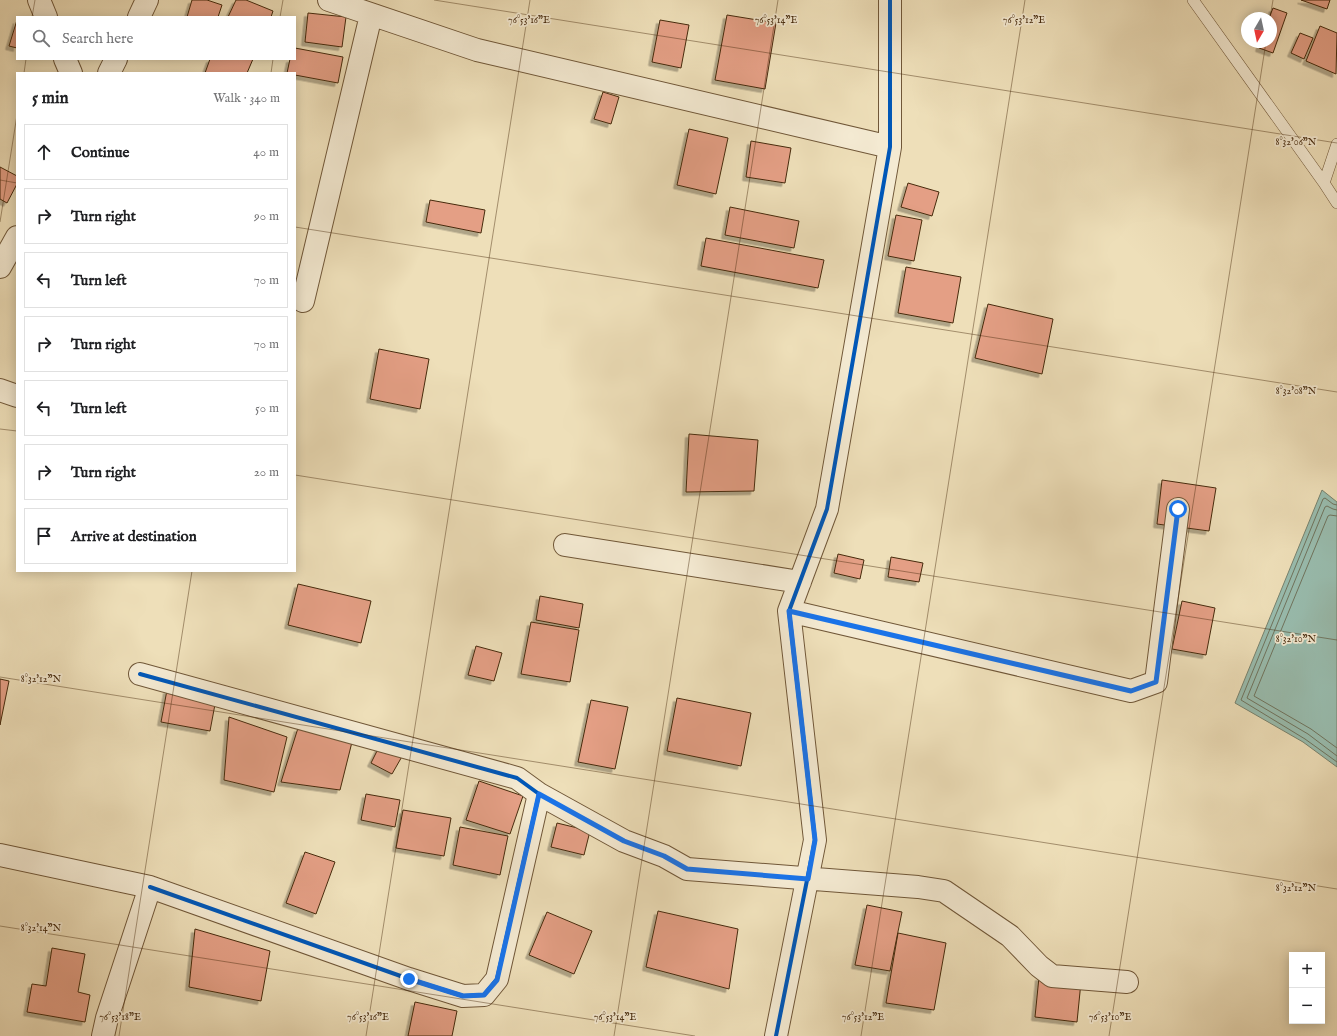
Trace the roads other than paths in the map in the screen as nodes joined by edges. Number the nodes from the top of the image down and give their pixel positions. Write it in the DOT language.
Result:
graph roads {
  1 [pos="38,0"];
  2 [pos="147,0"];
  3 [pos="329,0"];
  4 [pos="890,0"];
  5 [pos="1193,0"];
  6 [pos="371,15"];
  7 [pos="46,16"];
  8 [pos="139,16"];
  9 [pos="65,60"];
  10 [pos="116,60"];
  11 [pos="71,72"];
  12 [pos="110,72"];
  13 [pos="1337,144"];
  14 [pos="890,147"];
  15 [pos="1324,183"];
  16 [pos="1337,203"];
  17 [pos="16,239"];
  18 [pos="0,267"];
  19 [pos="302,301"];
  20 [pos="0,390"];
  21 [pos="16,396"];
  22 [pos="1178,509"];
  23 [pos="565,545"];
  24 [pos="800,582"];
  25 [pos="789,611"];
  26 [pos="140,674"];
  27 [pos="539,794"];
  28 [pos="0,855"];
  29 [pos="808,879"];
  30 [pos="150,887"];
  31 [pos="1127,982"];
  32 [pos="103,1036"];
  33 [pos="776,1036"];
  1 -- 7 [label="street"];
  2 -- 8 [label="street"];
  3 -- 6 [label="street"];
  4 -- 14 [label="street"];
  5 -- 15 [label="lane"];
  6 -- 14 [label="street"];
  6 -- 19 [label="street"];
  9 -- 11 [label="street"];
  10 -- 12 [label="street"];
  13 -- 15 [label="lane"];
  14 -- 24 [label="street"];
  15 -- 16 [label="lane"];
  17 -- 18 [label="street"];
  20 -- 21 [label="street"];
  22 -- 25 [label="street"];
  23 -- 24 [label="street"];
  24 -- 25 [label="street"];
  25 -- 29 [label="street"];
  26 -- 27 [label="street"];
  27 -- 29 [label="street"];
  27 -- 30 [label="street"];
  28 -- 30 [label="street"];
  29 -- 31 [label="street"];
  29 -- 33 [label="street"];
  30 -- 32 [label="street"];
}
